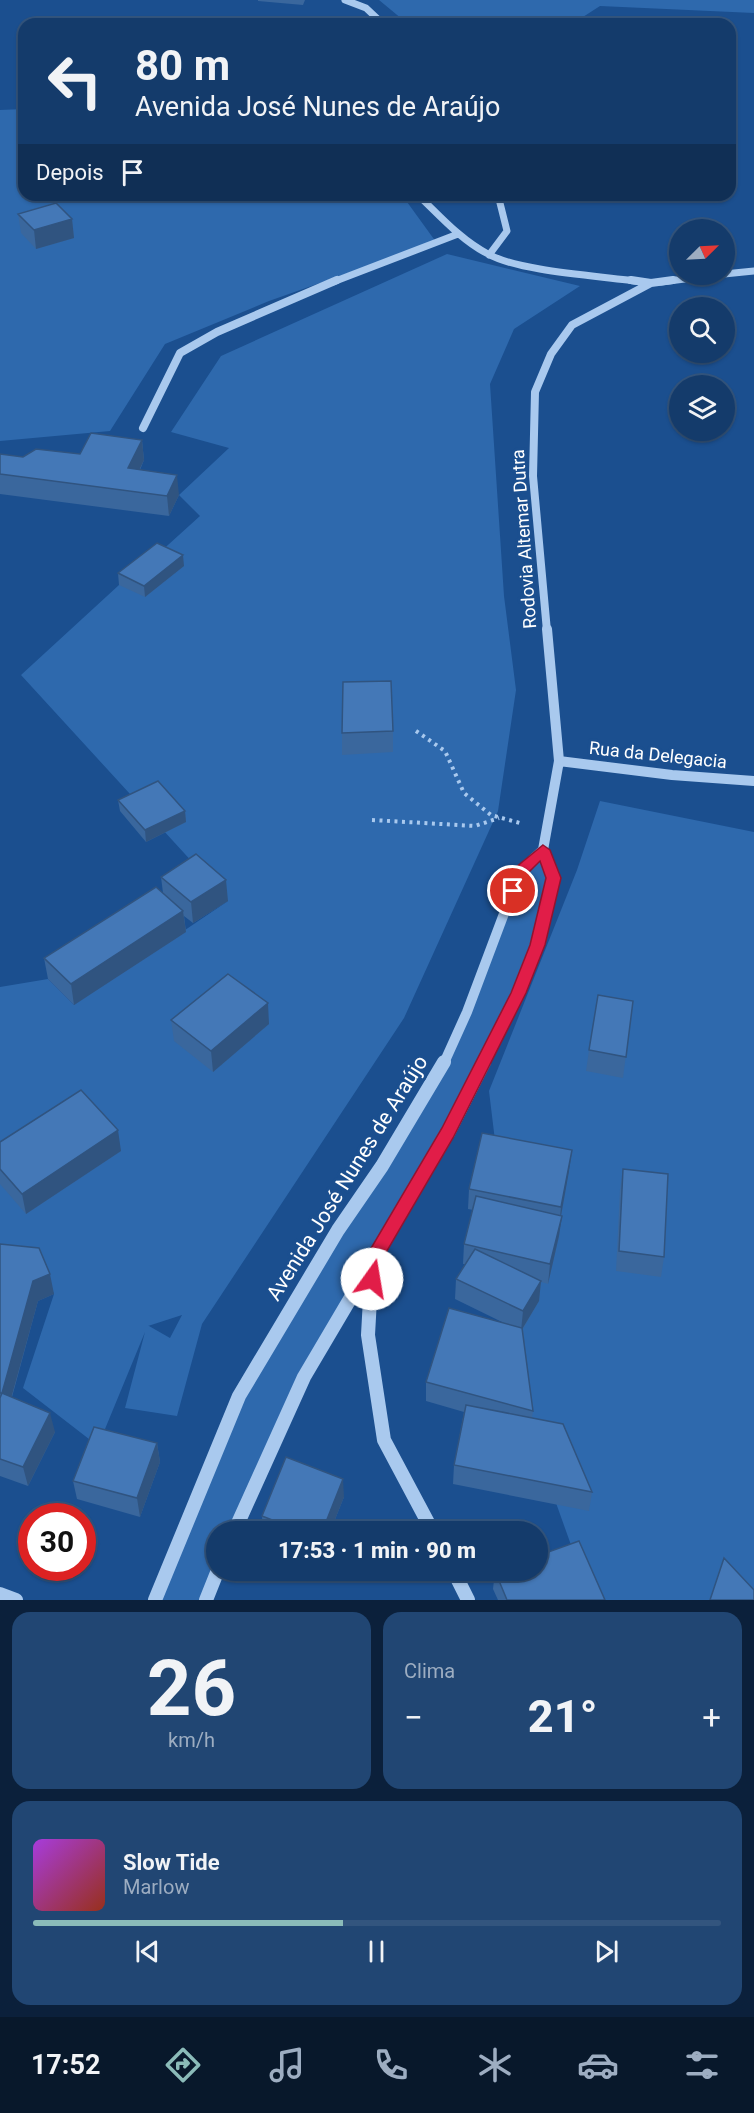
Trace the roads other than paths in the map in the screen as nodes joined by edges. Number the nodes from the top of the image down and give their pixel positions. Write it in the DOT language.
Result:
graph roads {
  1 [pos="345,0"];
  2 [pos="377,18"];
  3 [pos="424,201"];
  4 [pos="500,201"];
  5 [pos="458,234"];
  6 [pos="489,255"];
  7 [pos="754,271"];
  8 [pos="735,273"];
  9 [pos="669,281"];
  10 [pos="651,283"];
  11 [pos="143,428"];
  12 [pos="559,761"];
  13 [pos="754,781"];
  14 [pos="543,850"];
  15 [pos="373,1260"];
  16 [pos="239,1521"];
  17 [pos="427,1521"];
  18 [pos="214,1581"];
  19 [pos="458,1581"];
  20 [pos="155,1600"];
  21 [pos="206,1600"];
  22 [pos="468,1600"];
  1 -- 2 [label="street"];
  3 -- 5 [label="street"];
  4 -- 6 [label="street"];
  5 -- 6 [label="street"];
  5 -- 11 [label="street"];
  6 -- 10 [label="street"];
  7 -- 8 [label="street, Rodovia Altemar Dutra"];
  9 -- 10 [label="street, Rodovia Altemar Dutra"];
  10 -- 12 [label="street, Rodovia Altemar Dutra"];
  12 -- 13 [label="street, Rua da Delegacia"];
  12 -- 14 [label="street, Rodovia Altemar Dutra"];
  14 -- 15 [label="street"];
  14 -- 20 [label="street, Avenida José Nunes de Araújo"];
  15 -- 16 [label="street"];
  15 -- 17 [label="street"];
  18 -- 21 [label="street"];
  19 -- 22 [label="street"];
}
